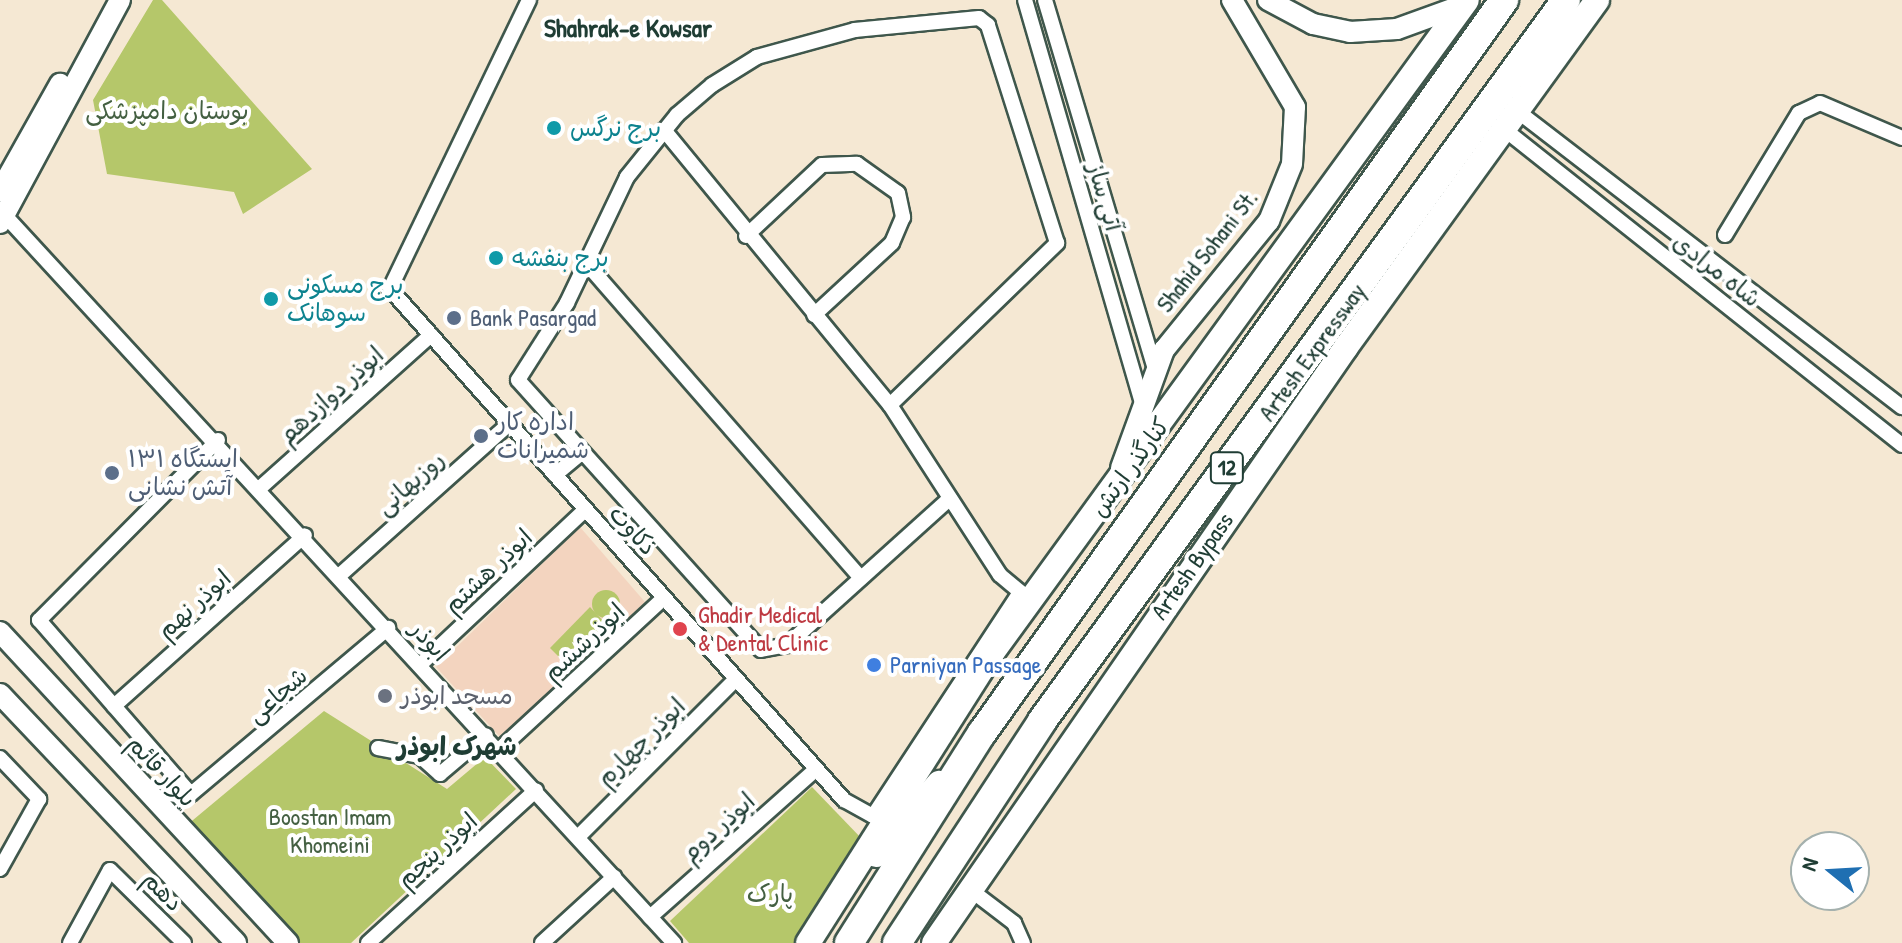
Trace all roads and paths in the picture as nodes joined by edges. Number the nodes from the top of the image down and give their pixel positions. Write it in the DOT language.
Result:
graph roads {
  1 [pos="106,0"];
  2 [pos="120,0"];
  3 [pos="529,0"];
  4 [pos="1025,0"];
  5 [pos="1045,0"];
  6 [pos="1232,0"];
  7 [pos="1268,0"];
  8 [pos="1504,0"];
  9 [pos="1566,0"];
  10 [pos="1597,0"];
  11 [pos="1465,3"];
  12 [pos="1568,39"];
  13 [pos="1510,120"];
  14 [pos="664,130"];
  15 [pos="1902,138"];
  16 [pos="1438,178"];
  17 [pos="0,191"];
  18 [pos="2,216"];
  19 [pos="1725,235"];
  20 [pos="746,236"];
  21 [pos="586,263"];
  22 [pos="814,315"];
  23 [pos="431,335"];
  24 [pos="1145,335"];
  25 [pos="1125,342"];
  26 [pos="1155,370"];
  27 [pos="890,405"];
  28 [pos="1143,406"];
  29 [pos="1902,407"];
  30 [pos="509,424"];
  31 [pos="218,440"];
  32 [pos="1902,445"];
  33 [pos="579,455"];
  34 [pos="555,475"];
  35 [pos="261,487"];
  36 [pos="1112,493"];
  37 [pos="950,498"];
  38 [pos="585,510"];
  39 [pos="305,535"];
  40 [pos="340,575"];
  41 [pos="861,578"];
  42 [pos="1025,596"];
  43 [pos="664,598"];
  44 [pos="388,628"];
  45 [pos="0,632"];
  46 [pos="421,664"];
  47 [pos="736,679"];
  48 [pos="0,694"];
  49 [pos="114,706"];
  50 [pos="982,733"];
  51 [pos="486,735"];
  52 [pos="378,748"];
  53 [pos="499,750"];
  54 [pos="0,758"];
  55 [pos="816,769"];
  56 [pos="536,790"];
  57 [pos="578,837"];
  58 [pos="0,869"];
  59 [pos="614,877"];
  60 [pos="976,878"];
  61 [pos="650,917"];
  62 [pos="808,942"];
  63 [pos="1021,942"];
  64 [pos="70,943"];
  65 [pos="184,943"];
  66 [pos="236,943"];
  67 [pos="288,943"];
  68 [pos="368,943"];
  69 [pos="542,943"];
  70 [pos="674,943"];
  71 [pos="849,943"];
  72 [pos="897,943"];
  73 [pos="934,943"];
  1 -- 17 [label="main road"];
  2 -- 18 [label="main road"];
  3 -- 23 [label="street, ذکاوت"];
  4 -- 25 [label="street, آتی ساز"];
  5 -- 24 [label="street, آتی ساز"];
  6 -- 26 [label="main road, Shahid Sohani St."];
  7 -- 11 [label="main road"];
  8 -- 50 [label="highway, Artesh Expressway / 12"];
  9 -- 16 [label="highway, Artesh Expressway / 12"];
  10 -- 12 [label="main road, Artesh Bypass"];
  11 -- 36 [label="main road, کنارگذر ارتش"];
  12 -- 13 [label="main road, Artesh Bypass"];
  12 -- 16 [label="main road"];
  13 -- 29 [label="street, شاه مرادی"];
  13 -- 32 [label="street, شاه مرادی"];
  13 -- 60 [label="main road, Artesh Bypass"];
  14 -- 20 [label="street"];
  14 -- 21 [label="street"];
  14 -- 27 [label="street"];
  15 -- 19 [label="street"];
  16 -- 72 [label="highway, Artesh Expressway / 12"];
  18 -- 31 [label="street, ابوذر"];
  20 -- 22 [label="street"];
  20 -- 22 [label="street"];
  21 -- 33 [label="street"];
  21 -- 41 [label="street"];
  22 -- 27 [label="street"];
  23 -- 30 [label="street, ذکاوت"];
  23 -- 35 [label="street, ابوذر دوازدهم"];
  24 -- 25 [label="street"];
  24 -- 26 [label="street, آتی ساز"];
  25 -- 28 [label="street, آتی ساز"];
  26 -- 28 [label="main road, Shahid Sohani St."];
  27 -- 37 [label="street"];
  28 -- 36 [label="main road, Shahid Sohani St."];
  30 -- 34 [label="street, ذکاوت"];
  30 -- 40 [label="street, روزبهانی"];
  31 -- 35 [label="street, ابوذر"];
  31 -- 49 [label="street"];
  33 -- 34 [label="street"];
  33 -- 41 [label="street"];
  34 -- 38 [label="street, ذکاوت"];
  35 -- 39 [label="street, ابوذر"];
  36 -- 42 [label="main road, کنارگذر ارتش"];
  37 -- 41 [label="street"];
  37 -- 42 [label="street"];
  38 -- 43 [label="street, ذکاوت"];
  38 -- 46 [label="street, ابوذر هشتم"];
  39 -- 40 [label="street, ابوذر"];
  39 -- 49 [label="street, ابوذر نهم"];
  40 -- 44 [label="street, ابوذر"];
  42 -- 55 [label="street, ذکاوت"];
  42 -- 62 [label="main road, کنارگذر ارتش"];
  43 -- 47 [label="street, ذکاوت"];
  43 -- 53 [label="street, ابوذرششم"];
  44 -- 46 [label="street, ابوذر"];
  44 -- 49 [label="street, شجاعی"];
  45 -- 67 [label="main road, بلوار قائم"];
  46 -- 51 [label="street, ابوذر"];
  47 -- 55 [label="street, ذکاوت"];
  47 -- 57 [label="street, ابوذر چهارم"];
  48 -- 66 [label="main road"];
  50 -- 62 [label="main road"];
  50 -- 71 [label="highway, Artesh Expressway / 12"];
  51 -- 52 [label="street"];
  51 -- 53 [label="street, ابوذر"];
  53 -- 56 [label="street, ابوذر"];
  54 -- 58 [label="street"];
  55 -- 61 [label="street, ابوذر دوم"];
  56 -- 57 [label="street, ابوذر"];
  56 -- 68 [label="street, ابوذر پنجم"];
  57 -- 59 [label="street, ابوذر"];
  59 -- 61 [label="street, ابوذر"];
  59 -- 69 [label="street"];
  60 -- 63 [label="street"];
  60 -- 73 [label="main road, Artesh Bypass"];
  61 -- 70 [label="street, ابوذر"];
  64 -- 65 [label="street, دهم"];
}
